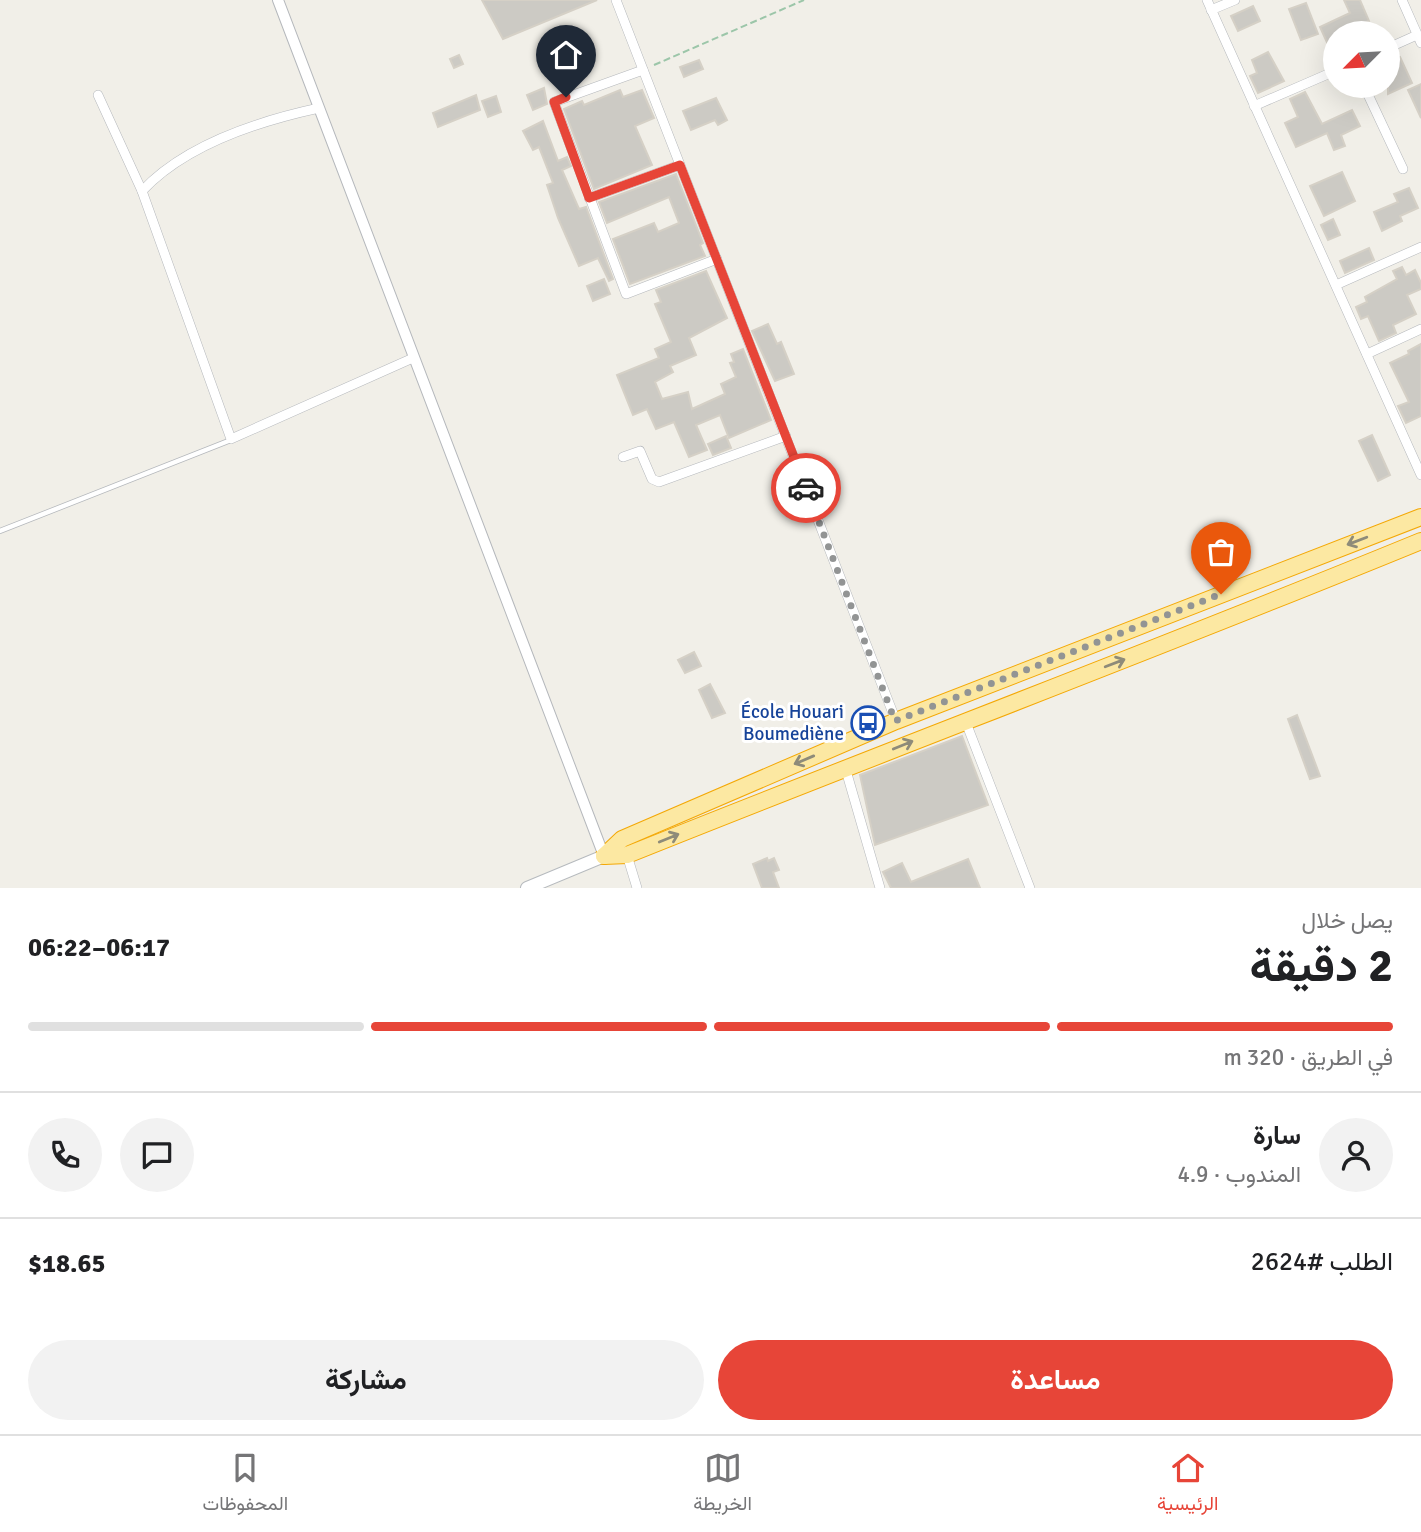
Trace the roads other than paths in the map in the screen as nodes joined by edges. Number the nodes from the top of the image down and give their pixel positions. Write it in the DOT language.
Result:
graph roads {
  1 [pos="278,0"];
  2 [pos="615,0"];
  3 [pos="1207,0"];
  4 [pos="1235,0"];
  5 [pos="1402,0"];
  6 [pos="1211,10"];
  7 [pos="1419,39"];
  8 [pos="1400,45"];
  9 [pos="643,70"];
  10 [pos="1323,76"];
  11 [pos="98,95"];
  12 [pos="1370,98"];
  13 [pos="1254,106"];
  14 [pos="319,108"];
  15 [pos="680,165"];
  16 [pos="1403,169"];
  17 [pos="142,191"];
  18 [pos="589,198"];
  19 [pos="1421,247"];
  20 [pos="717,260"];
  21 [pos="1336,285"];
  22 [pos="1421,329"];
  23 [pos="1367,354"];
  24 [pos="413,358"];
  25 [pos="786,436"];
  26 [pos="231,439"];
  27 [pos="623,457"];
  28 [pos="1421,475"];
  29 [pos="1421,517"];
  30 [pos="0,531"];
  31 [pos="1421,541"];
  32 [pos="965,720"];
  33 [pos="895,721"];
  34 [pos="845,767"];
  35 [pos="627,855"];
  36 [pos="604,856"];
  37 [pos="527,888"];
  38 [pos="637,888"];
  39 [pos="880,888"];
  40 [pos="1030,888"];
  1 -- 14 [label="street"];
  2 -- 9 [label="street"];
  3 -- 6 [label="street"];
  4 -- 6 [label="street"];
  5 -- 7 [label="street"];
  6 -- 13 [label="street"];
  7 -- 8 [label="street"];
  9 -- 15 [label="street"];
  9 -- 18 [label="street"];
  10 -- 13 [label="street"];
  11 -- 17 [label="street"];
  12 -- 16 [label="street"];
  13 -- 21 [label="street"];
  14 -- 17 [label="street"];
  14 -- 24 [label="street"];
  15 -- 18 [label="street"];
  15 -- 20 [label="street"];
  17 -- 26 [label="street"];
  18 -- 20 [label="street"];
  19 -- 21 [label="street"];
  20 -- 25 [label="street"];
  21 -- 23 [label="street"];
  22 -- 23 [label="street"];
  23 -- 28 [label="street"];
  24 -- 26 [label="street"];
  24 -- 36 [label="street"];
  25 -- 27 [label="street"];
  25 -- 33 [label="street"];
  26 -- 30 [label="lane"];
  29 -- 33 [label="highway, one-way"];
  32 -- 31 [label="highway, one-way"];
  34 -- 32 [label="highway, one-way"];
  32 -- 40 [label="street"];
  33 -- 36 [label="highway, one-way"];
  35 -- 34 [label="highway, one-way"];
  34 -- 39 [label="street"];
  35 -- 36 [label="highway"];
  35 -- 38 [label="street"];
  36 -- 37 [label="main road"];
}
